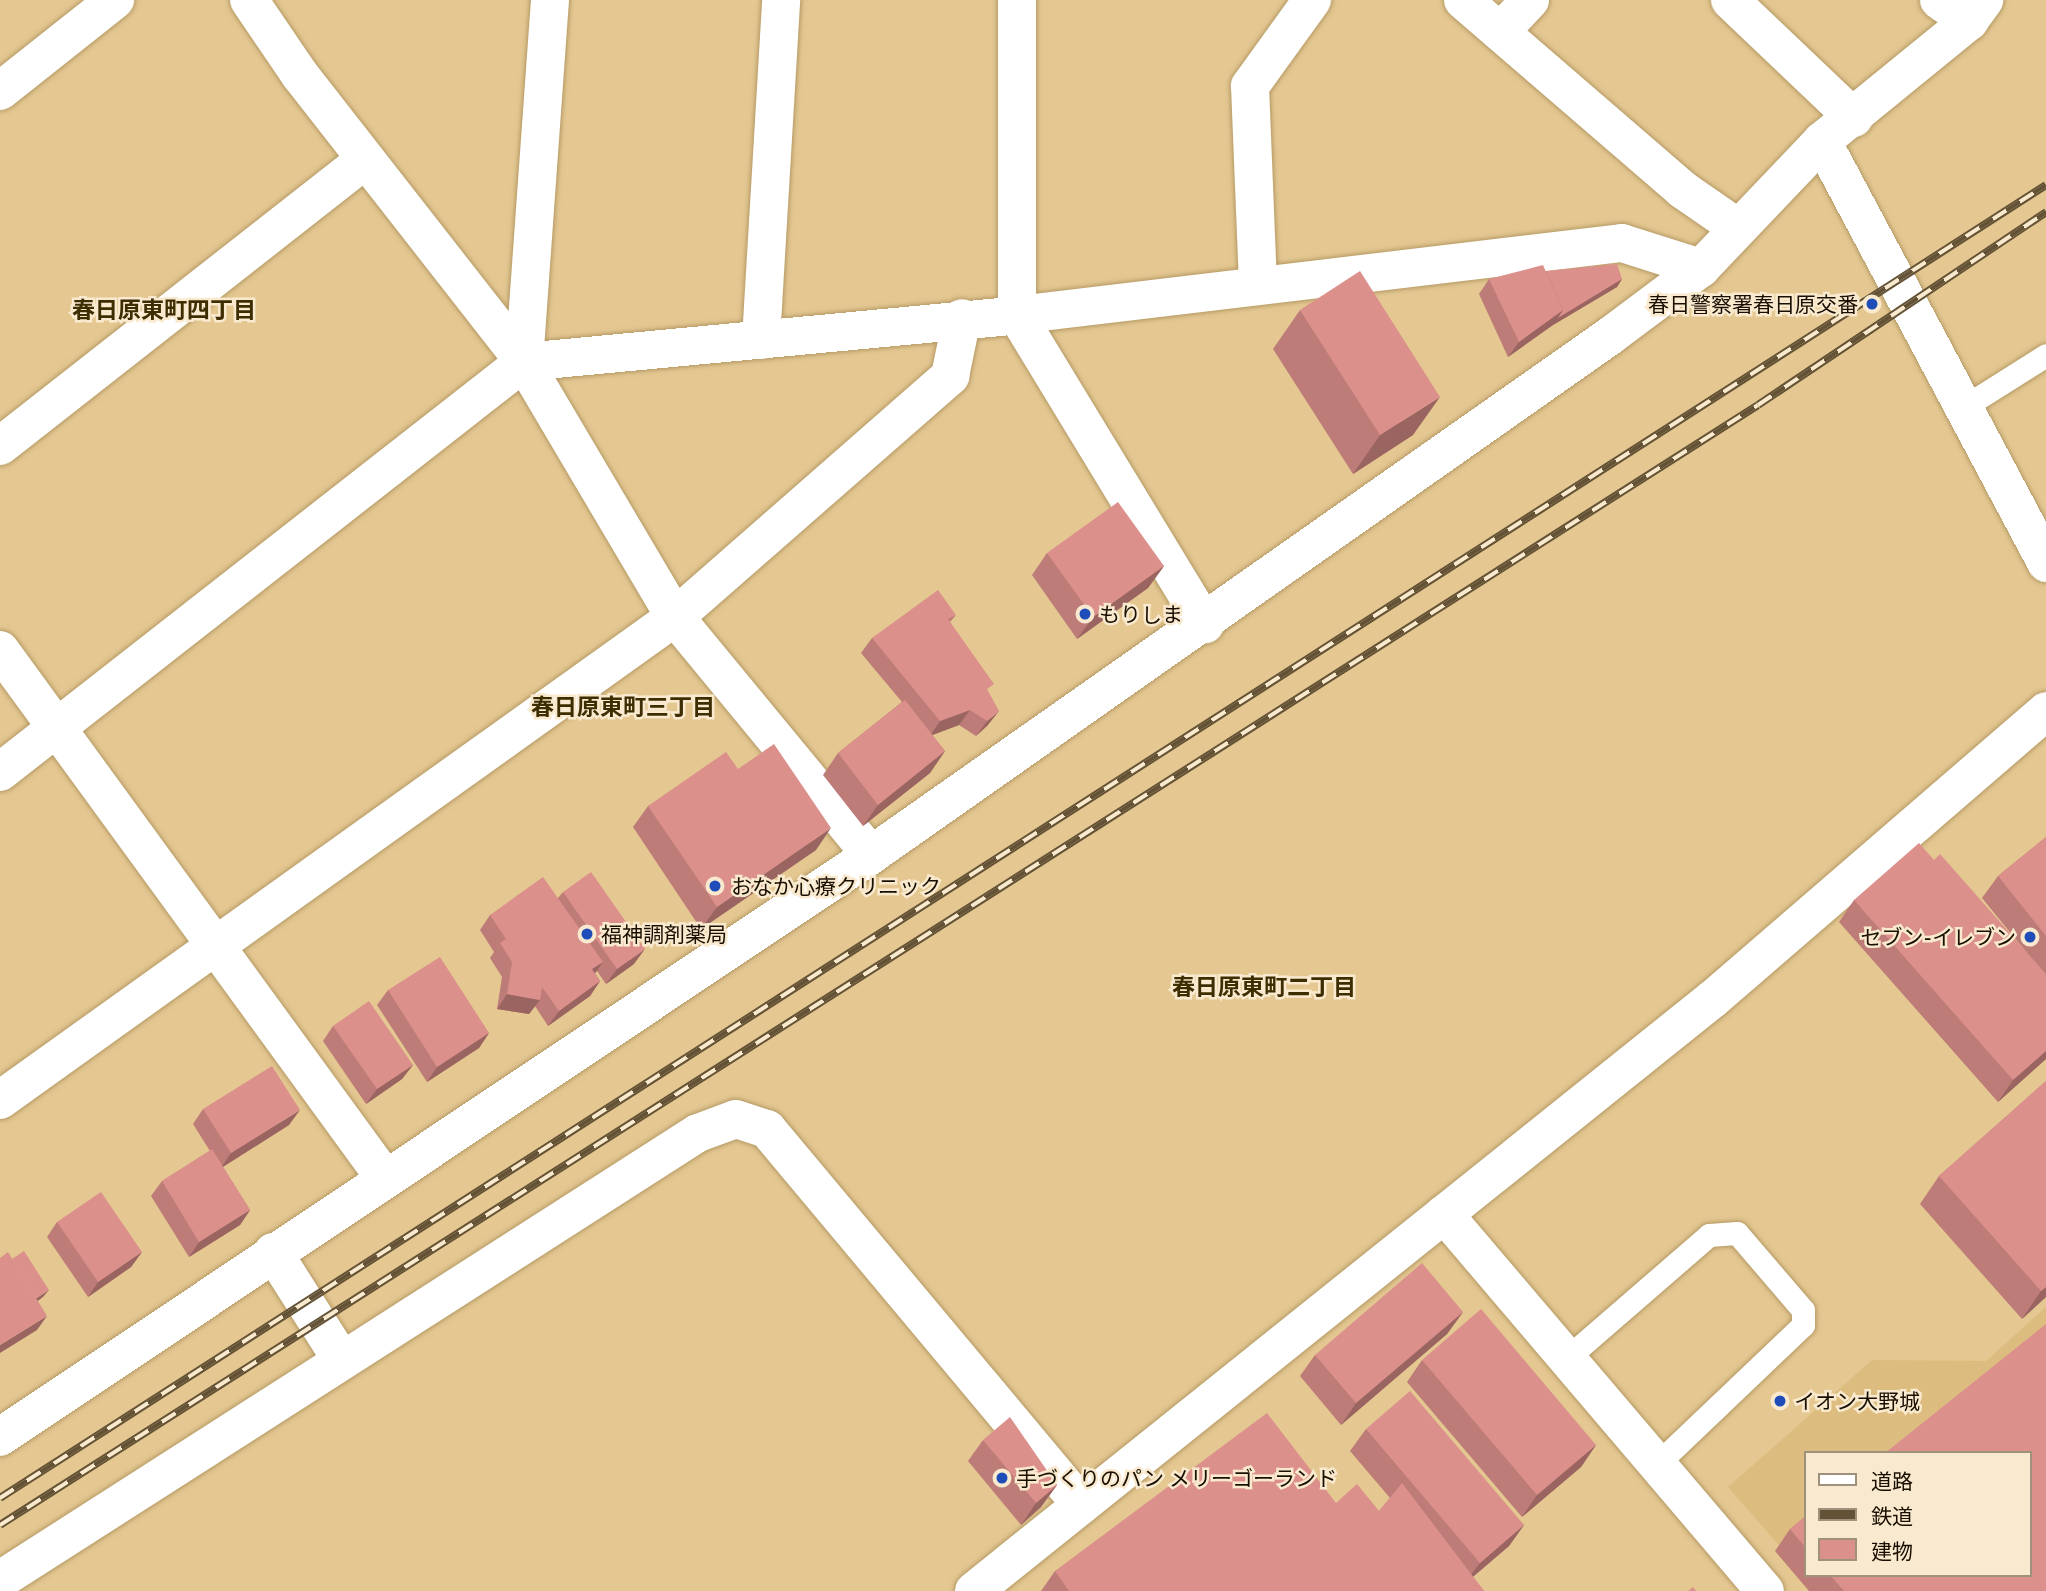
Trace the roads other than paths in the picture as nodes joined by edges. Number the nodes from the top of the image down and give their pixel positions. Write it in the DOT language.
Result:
graph roads {
  1 [pos="115,0"];
  2 [pos="249,0"];
  3 [pos="550,0"];
  4 [pos="781,0"];
  5 [pos="1312,0"];
  6 [pos="1463,0"];
  7 [pos="1530,0"];
  8 [pos="1730,0"];
  9 [pos="1011,1"];
  10 [pos="1964,7"];
  11 [pos="1500,32"];
  12 [pos="0,91"];
  13 [pos="1854,118"];
  14 [pos="1822,141"];
  15 [pos="365,160"];
  16 [pos="1738,228"];
  17 [pos="1702,268"];
  18 [pos="1258,285"];
  19 [pos="1017,315"];
  20 [pos="961,318"];
  21 [pos="761,340"];
  22 [pos="2046,355"];
  23 [pos="524,362"];
  24 [pos="1967,405"];
  25 [pos="0,446"];
  26 [pos="2046,563"];
  27 [pos="676,617"];
  28 [pos="1205,624"];
  29 [pos="0,650"];
  30 [pos="2046,711"];
  31 [pos="56,728"];
  32 [pos="0,772"];
  33 [pos="872,855"];
  34 [pos="215,946"];
  35 [pos="0,1100"];
  36 [pos="384,1177"];
  37 [pos="1444,1214"];
  38 [pos="273,1252"];
  39 [pos="341,1359"];
  40 [pos="1567,1359"];
  41 [pos="0,1437"];
  42 [pos="1657,1464"];
  43 [pos="1081,1505"];
  44 [pos="0,1580"];
  45 [pos="991,1585"];
  46 [pos="1765,1591"];
  1 -- 12 [label="street"];
  2 -- 15 [label="street"];
  3 -- 23 [label="street"];
  4 -- 21 [label="street"];
  5 -- 18 [label="street"];
  6 -- 11 [label="street"];
  7 -- 11 [label="street"];
  8 -- 13 [label="street"];
  9 -- 19 [label="street"];
  10 -- 13 [label="street"];
  11 -- 16 [label="street"];
  13 -- 14 [label="street"];
  14 -- 16 [label="street"];
  14 -- 24 [label="street"];
  15 -- 23 [label="street"];
  15 -- 25 [label="street"];
  16 -- 17 [label="street"];
  17 -- 18 [label="street"];
  17 -- 28 [label="street"];
  18 -- 19 [label="street"];
  19 -- 20 [label="street"];
  19 -- 28 [label="street"];
  20 -- 21 [label="street"];
  20 -- 27 [label="street"];
  21 -- 23 [label="street"];
  22 -- 24 [label="lane"];
  23 -- 27 [label="street"];
  23 -- 31 [label="street"];
  24 -- 26 [label="street"];
  27 -- 33 [label="street"];
  27 -- 34 [label="street"];
  28 -- 33 [label="street"];
  29 -- 31 [label="street"];
  30 -- 37 [label="street"];
  31 -- 32 [label="street"];
  31 -- 34 [label="street"];
  33 -- 36 [label="street"];
  34 -- 35 [label="street"];
  34 -- 36 [label="street"];
  36 -- 38 [label="street"];
  37 -- 40 [label="street"];
  37 -- 43 [label="street"];
  38 -- 39 [label="street"];
  38 -- 41 [label="street"];
  39 -- 43 [label="street"];
  39 -- 44 [label="street"];
  40 -- 42 [label="street"];
  40 -- 42 [label="lane"];
  42 -- 46 [label="street"];
  43 -- 45 [label="street"];
}
